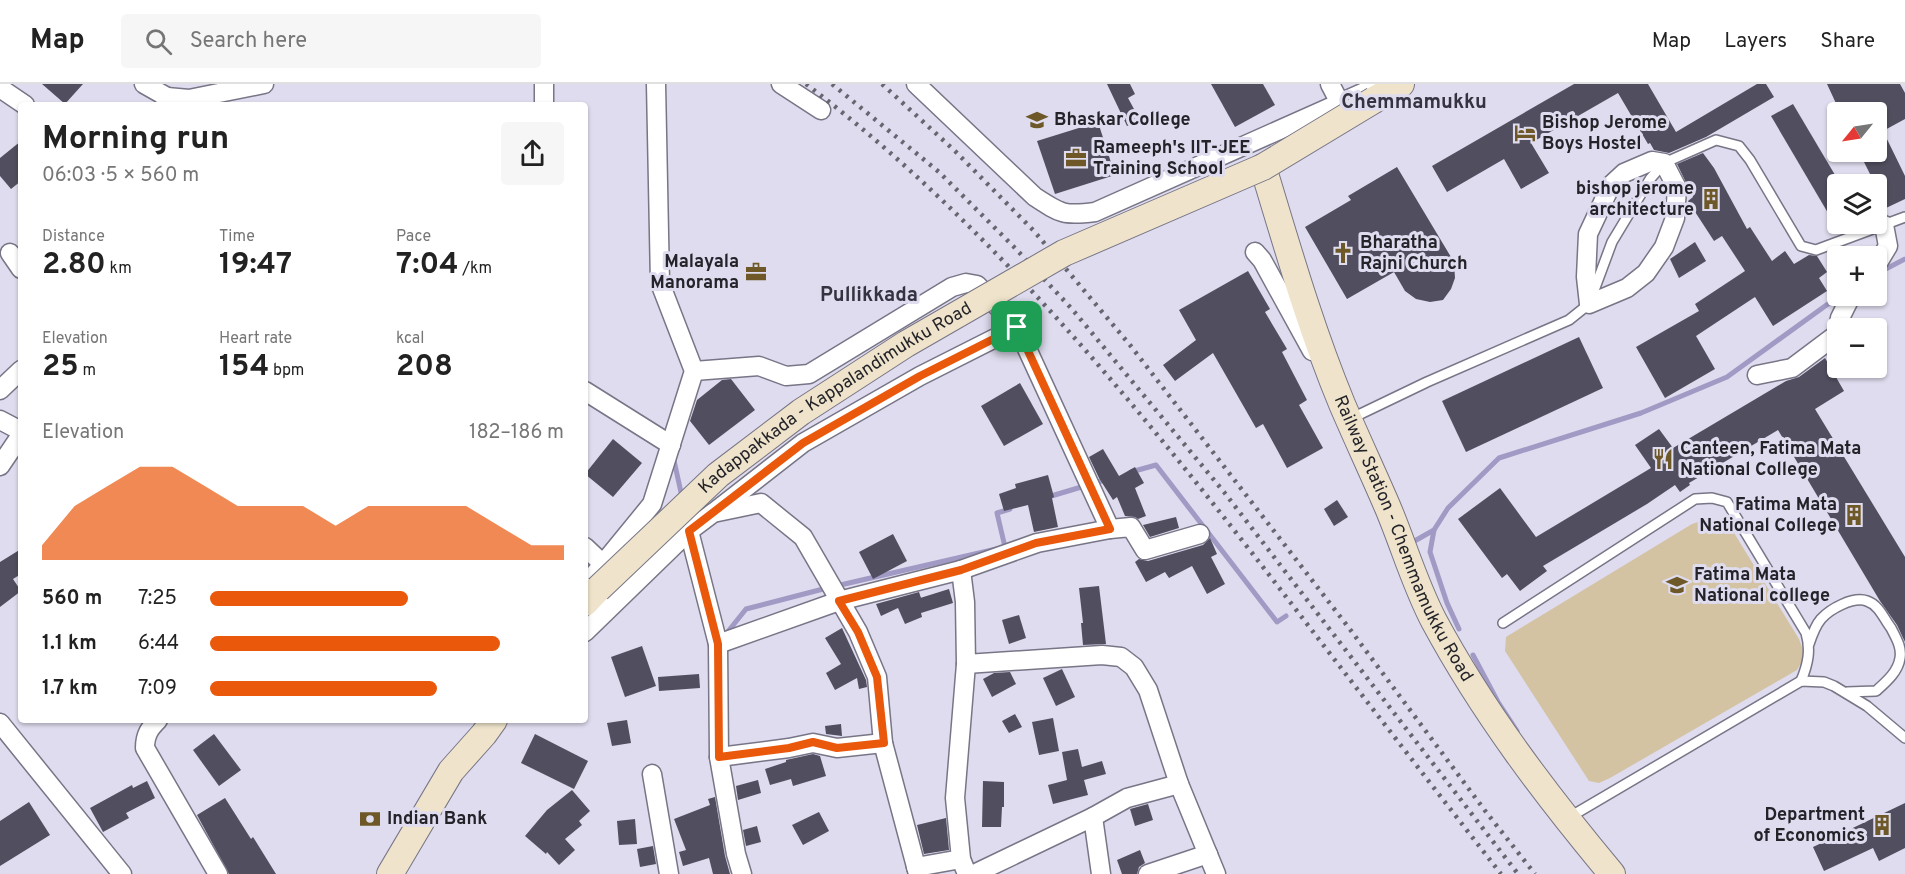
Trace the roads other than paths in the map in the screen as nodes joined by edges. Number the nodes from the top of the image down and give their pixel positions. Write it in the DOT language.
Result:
graph roads {
  1 [pos="144,84"];
  2 [pos="264,84"];
  3 [pos="544,84"];
  4 [pos="656,84"];
  5 [pos="781,84"];
  6 [pos="916,84"];
  7 [pos="1330,84"];
  8 [pos="1401,84"];
  9 [pos="0,88"];
  10 [pos="1378,92"];
  11 [pos="166,101"];
  12 [pos="21,102"];
  13 [pos="544,102"];
  14 [pos="1340,103"];
  15 [pos="821,110"];
  16 [pos="1664,163"];
  17 [pos="1263,166"];
  18 [pos="1905,217"];
  19 [pos="1887,224"];
  20 [pos="1860,234"];
  21 [pos="1255,252"];
  22 [pos="10,253"];
  23 [pos="18,265"];
  24 [pos="1589,304"];
  25 [pos="1017,327"];
  26 [pos="1827,342"];
  27 [pos="694,371"];
  28 [pos="18,373"];
  29 [pos="1757,375"];
  30 [pos="0,390"];
  31 [pos="588,393"];
  32 [pos="1346,412"];
  33 [pos="0,420"];
  34 [pos="18,431"];
  35 [pos="18,438"];
  36 [pos="671,445"];
  37 [pos="0,466"];
  38 [pos="713,513"];
  39 [pos="1110,529"];
  40 [pos="689,531"];
  41 [pos="1200,534"];
  42 [pos="588,550"];
  43 [pos="603,564"];
  44 [pos="961,570"];
  45 [pos="589,592"];
  46 [pos="839,601"];
  47 [pos="1503,623"];
  48 [pos="588,629"];
  49 [pos="718,644"];
  50 [pos="1809,644"];
  51 [pos="966,664"];
  52 [pos="1801,681"];
  53 [pos="1841,691"];
  54 [pos="0,723"];
  55 [pos="153,723"];
  56 [pos="488,725"];
  57 [pos="1905,738"];
  58 [pos="884,743"];
  59 [pos="719,757"];
  60 [pos="652,774"];
  61 [pos="1179,784"];
  62 [pos="1093,817"];
  63 [pos="1566,819"];
  64 [pos="1208,854"];
  65 [pos="964,866"];
  66 [pos="917,871"];
  67 [pos="122,874"];
  68 [pos="218,874"];
  69 [pos="390,874"];
  70 [pos="409,874"];
  71 [pos="669,874"];
  72 [pos="742,874"];
  73 [pos="974,874"];
  74 [pos="1101,874"];
  75 [pos="1148,874"];
  76 [pos="1216,874"];
  77 [pos="1612,874"];
  1 -- 11 [label="street"];
  2 -- 11 [label="street"];
  3 -- 13 [label="street"];
  4 -- 27 [label="street"];
  5 -- 15 [label="street"];
  6 -- 14 [label="street"];
  7 -- 14 [label="street"];
  8 -- 10 [label="main road, Kadappakkada - Kappalandimukku Road"];
  9 -- 12 [label="street"];
  10 -- 14 [label="street"];
  10 -- 17 [label="main road, Kadappakkada - Kappalandimukku Road, bridge"];
  16 -- 20 [label="lane"];
  16 -- 24 [label="lane"];
  16 -- 24 [label="street"];
  16 -- 24 [label="street"];
  17 -- 32 [label="main road, Railway Station - Chemmamukku Road"];
  17 -- 45 [label="main road, Kadappakkada - Kappalandimukku Road, bridge"];
  18 -- 19 [label="lane"];
  21 -- 32 [label="street"];
  22 -- 23 [label="street"];
  24 -- 32 [label="lane"];
  25 -- 27 [label="street"];
  25 -- 38 [label="street"];
  25 -- 39 [label="street"];
  26 -- 29 [label="street"];
  27 -- 36 [label="street"];
  28 -- 30 [label="street"];
  31 -- 36 [label="street"];
  32 -- 63 [label="main road, Railway Station - Chemmamukku Road"];
  33 -- 34 [label="street"];
  35 -- 37 [label="street"];
  36 -- 43 [label="street"];
  38 -- 40 [label="street"];
  38 -- 46 [label="street"];
  39 -- 41 [label="street"];
  39 -- 44 [label="street"];
  40 -- 48 [label="street"];
  40 -- 49 [label="street"];
  42 -- 43 [label="street"];
  43 -- 45 [label="street"];
  44 -- 46 [label="street"];
  44 -- 51 [label="street"];
  46 -- 49 [label="street"];
  46 -- 58 [label="street"];
  47 -- 50 [label="lane"];
  49 -- 59 [label="street"];
  50 -- 52 [label="lane"];
  50 -- 53 [label="lane"];
  51 -- 61 [label="street"];
  51 -- 65 [label="street"];
  52 -- 53 [label="lane"];
  52 -- 63 [label="lane"];
  53 -- 57 [label="lane"];
  54 -- 67 [label="street"];
  55 -- 68 [label="street"];
  56 -- 69 [label="main road"];
  56 -- 70 [label="main road"];
  58 -- 59 [label="street"];
  58 -- 66 [label="street"];
  59 -- 72 [label="street"];
  60 -- 71 [label="street"];
  61 -- 62 [label="street"];
  61 -- 64 [label="street"];
  62 -- 73 [label="street"];
  62 -- 74 [label="street"];
  63 -- 77 [label="main road, Railway Station - Chemmamukku Road"];
  64 -- 75 [label="street"];
  64 -- 76 [label="street"];
  65 -- 66 [label="street"];
}
